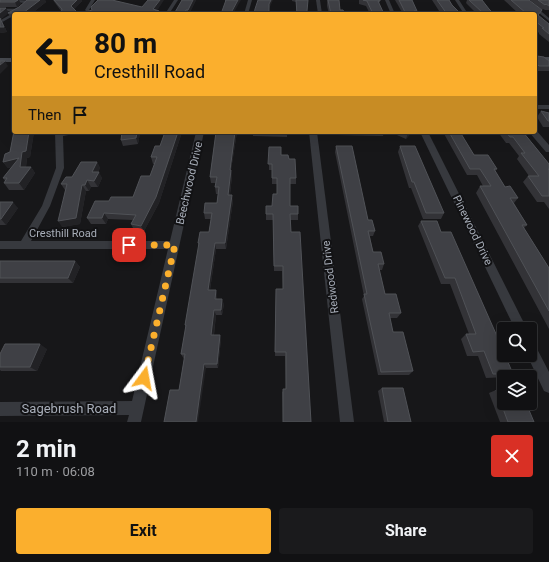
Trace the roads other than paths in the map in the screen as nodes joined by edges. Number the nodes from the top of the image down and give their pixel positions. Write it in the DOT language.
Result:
graph roads {
  1 [pos="93,0"];
  2 [pos="176,0"];
  3 [pos="250,0"];
  4 [pos="318,0"];
  5 [pos="387,0"];
  6 [pos="457,0"];
  7 [pos="525,0"];
  8 [pos="7,1"];
  9 [pos="26,5"];
  10 [pos="22,7"];
  11 [pos="0,10"];
  12 [pos="20,10"];
  13 [pos="17,12"];
  14 [pos="89,12"];
  15 [pos="168,12"];
  16 [pos="247,12"];
  17 [pos="320,12"];
  18 [pos="392,12"];
  19 [pos="465,12"];
  20 [pos="12,15"];
  21 [pos="549,20"];
  22 [pos="0,22"];
  23 [pos="537,59"];
  24 [pos="549,59"];
  25 [pos="0,60"];
  26 [pos="12,60"];
  27 [pos="537,107"];
  28 [pos="549,107"];
  29 [pos="59,134"];
  30 [pos="200,134"];
  31 [pos="313,134"];
  32 [pos="425,134"];
  33 [pos="535,134"];
  34 [pos="549,150"];
  35 [pos="0,245"];
  36 [pos="24,245"];
  37 [pos="175,245"];
  38 [pos="518,322"];
  39 [pos="537,361"];
  40 [pos="549,386"];
  41 [pos="0,408"];
  42 [pos="137,408"];
  43 [pos="134,422"];
  44 [pos="347,422"];
  1 -- 14 [label="street"];
  2 -- 15 [label="street"];
  3 -- 16 [label="street"];
  4 -- 17 [label="street"];
  5 -- 18 [label="street"];
  6 -- 19 [label="street"];
  7 -- 21 [label="street"];
  8 -- 9 [label="lane"];
  10 -- 12 [label="lane"];
  11 -- 12 [label="lane"];
  12 -- 13 [label="lane"];
  20 -- 22 [label="lane"];
  23 -- 24 [label="street"];
  25 -- 26 [label="street"];
  27 -- 28 [label="street"];
  29 -- 36 [label="street"];
  30 -- 37 [label="street, Beechwood Drive"];
  31 -- 44 [label="street, Redwood Drive"];
  32 -- 38 [label="street, Pinewood Drive"];
  33 -- 34 [label="street"];
  35 -- 36 [label="street, Cresthill Road"];
  36 -- 37 [label="street, Cresthill Road"];
  37 -- 42 [label="street, Beechwood Drive"];
  39 -- 40 [label="street"];
  41 -- 42 [label="street, Sagebrush Road"];
  42 -- 43 [label="street, Beechwood Drive"];
}
